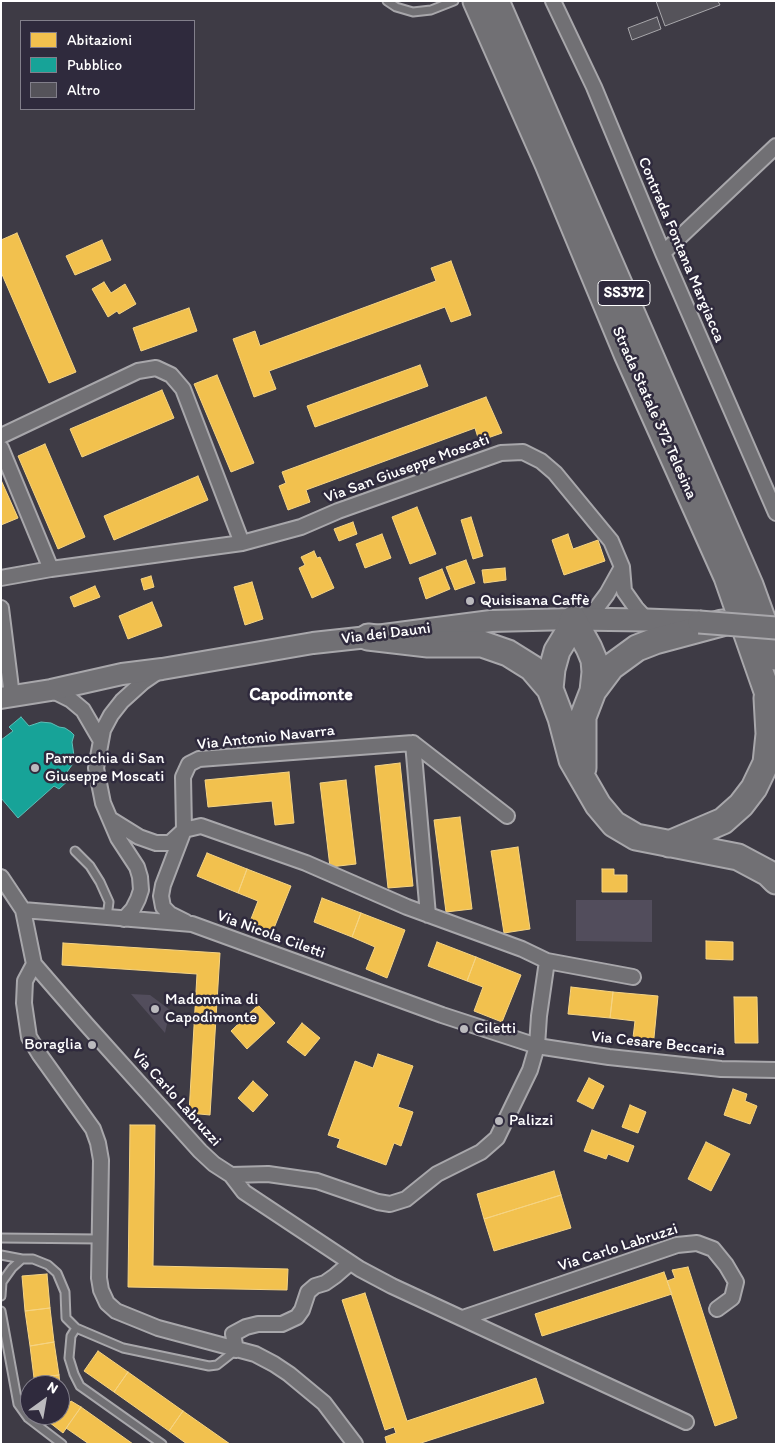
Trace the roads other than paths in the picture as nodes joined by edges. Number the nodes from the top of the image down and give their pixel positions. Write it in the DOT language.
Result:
graph roads {
  1 [pos="387,1"];
  2 [pos="454,1"];
  3 [pos="476,1"];
  4 [pos="496,1"];
  5 [pos="554,1"];
  6 [pos="776,146"];
  7 [pos="662,253"];
  8 [pos="1,436"];
  9 [pos="1,448"];
  10 [pos="776,513"];
  11 [pos="242,543"];
  12 [pos="622,567"];
  13 [pos="51,570"];
  14 [pos="1,578"];
  15 [pos="1,608"];
  16 [pos="573,619"];
  17 [pos="647,620"];
  18 [pos="710,623"];
  19 [pos="776,628"];
  20 [pos="368,637"];
  21 [pos="776,656"];
  22 [pos="162,669"];
  23 [pos="550,689"];
  24 [pos="51,690"];
  25 [pos="593,691"];
  26 [pos="767,693"];
  27 [pos="6,697"];
  28 [pos="776,717"];
  29 [pos="101,741"];
  30 [pos="413,742"];
  31 [pos="583,778"];
  32 [pos="507,816"];
  33 [pos="110,819"];
  34 [pos="184,830"];
  35 [pos="669,844"];
  36 [pos="75,852"];
  37 [pos="1,877"];
  38 [pos="776,880"];
  39 [pos="23,910"];
  40 [pos="428,915"];
  41 [pos="107,918"];
  42 [pos="124,919"];
  43 [pos="192,924"];
  44 [pos="547,961"];
  45 [pos="34,964"];
  46 [pos="633,977"];
  47 [pos="537,1046"];
  48 [pos="776,1070"];
  49 [pos="230,1175"];
  50 [pos="1,1238"];
  51 [pos="99,1239"];
  52 [pos="1,1255"];
  53 [pos="22,1260"];
  54 [pos="350,1262"];
  55 [pos="2,1282"];
  56 [pos="1,1296"];
  57 [pos="717,1309"];
  58 [pos="1,1311"];
  59 [pos="463,1318"];
  60 [pos="76,1328"];
  61 [pos="236,1350"];
  62 [pos="686,1422"];
  63 [pos="62,1444"];
  64 [pos="162,1444"];
  65 [pos="355,1444"];
  1 -- 2 [label="lane"];
  3 -- 26 [label="highway, Strada Statale 372 Telesina / SS372"];
  4 -- 21 [label="highway, Strada Statale 372 Telesina / SS372"];
  5 -- 7 [label="street, Contrada Fontana Margiacca"];
  6 -- 7 [label="street"];
  7 -- 10 [label="street, Contrada Fontana Margiacca"];
  8 -- 11 [label="street"];
  9 -- 13 [label="street"];
  11 -- 12 [label="street, Via San Giuseppe Moscati"];
  11 -- 13 [label="street, Via San Giuseppe Moscati"];
  12 -- 16 [label="street"];
  12 -- 17 [label="street, Via San Giuseppe Moscati"];
  13 -- 14 [label="street, Via San Giuseppe Moscati"];
  15 -- 27 [label="street"];
  16 -- 17 [label="main road, Via dei Dauni"];
  16 -- 20 [label="main road, Via dei Dauni"];
  16 -- 23 [label="highway"];
  16 -- 25 [label="highway"];
  17 -- 18 [label="main road, Via dei Dauni"];
  18 -- 19 [label="main road, Via dei Dauni, bridge"];
  18 -- 25 [label="highway"];
  20 -- 22 [label="main road, Via dei Dauni"];
  20 -- 23 [label="highway"];
  22 -- 24 [label="main road, Via dei Dauni"];
  22 -- 29 [label="street"];
  23 -- 31 [label="highway"];
  24 -- 27 [label="main road, Via dei Dauni"];
  24 -- 29 [label="street"];
  25 -- 31 [label="highway"];
  26 -- 28 [label="highway, Strada Statale 372 Telesina / SS372"];
  26 -- 35 [label="highway"];
  29 -- 33 [label="street"];
  30 -- 32 [label="street"];
  30 -- 34 [label="street, Via Antonio Navarra"];
  30 -- 40 [label="street"];
  31 -- 35 [label="highway"];
  33 -- 34 [label="street"];
  33 -- 42 [label="street"];
  34 -- 40 [label="street"];
  34 -- 43 [label="street, Via Antonio Navarra"];
  35 -- 38 [label="highway"];
  36 -- 41 [label="lane"];
  37 -- 39 [label="street"];
  39 -- 41 [label="street, Via Nicola Ciletti"];
  39 -- 45 [label="street, Via Carlo Labruzzi"];
  40 -- 44 [label="street"];
  41 -- 42 [label="street, Via Nicola Ciletti"];
  42 -- 43 [label="street, Via Nicola Ciletti"];
  43 -- 47 [label="street, Via Nicola Ciletti"];
  44 -- 46 [label="street"];
  44 -- 47 [label="street"];
  45 -- 49 [label="street, Via Carlo Labruzzi"];
  45 -- 51 [label="street"];
  47 -- 48 [label="street, Via Cesare Beccaria"];
  47 -- 49 [label="street"];
  49 -- 54 [label="street, Via Carlo Labruzzi"];
  50 -- 51 [label="lane"];
  51 -- 61 [label="street"];
  52 -- 53 [label="lane"];
  53 -- 55 [label="lane"];
  53 -- 60 [label="lane"];
  54 -- 59 [label="street, Via Carlo Labruzzi"];
  54 -- 61 [label="street"];
  55 -- 56 [label="lane"];
  57 -- 59 [label="street, Via Carlo Labruzzi"];
  58 -- 63 [label="lane"];
  59 -- 62 [label="street, Via Carlo Labruzzi"];
  60 -- 61 [label="lane"];
  60 -- 64 [label="lane"];
  61 -- 65 [label="street"];
}
